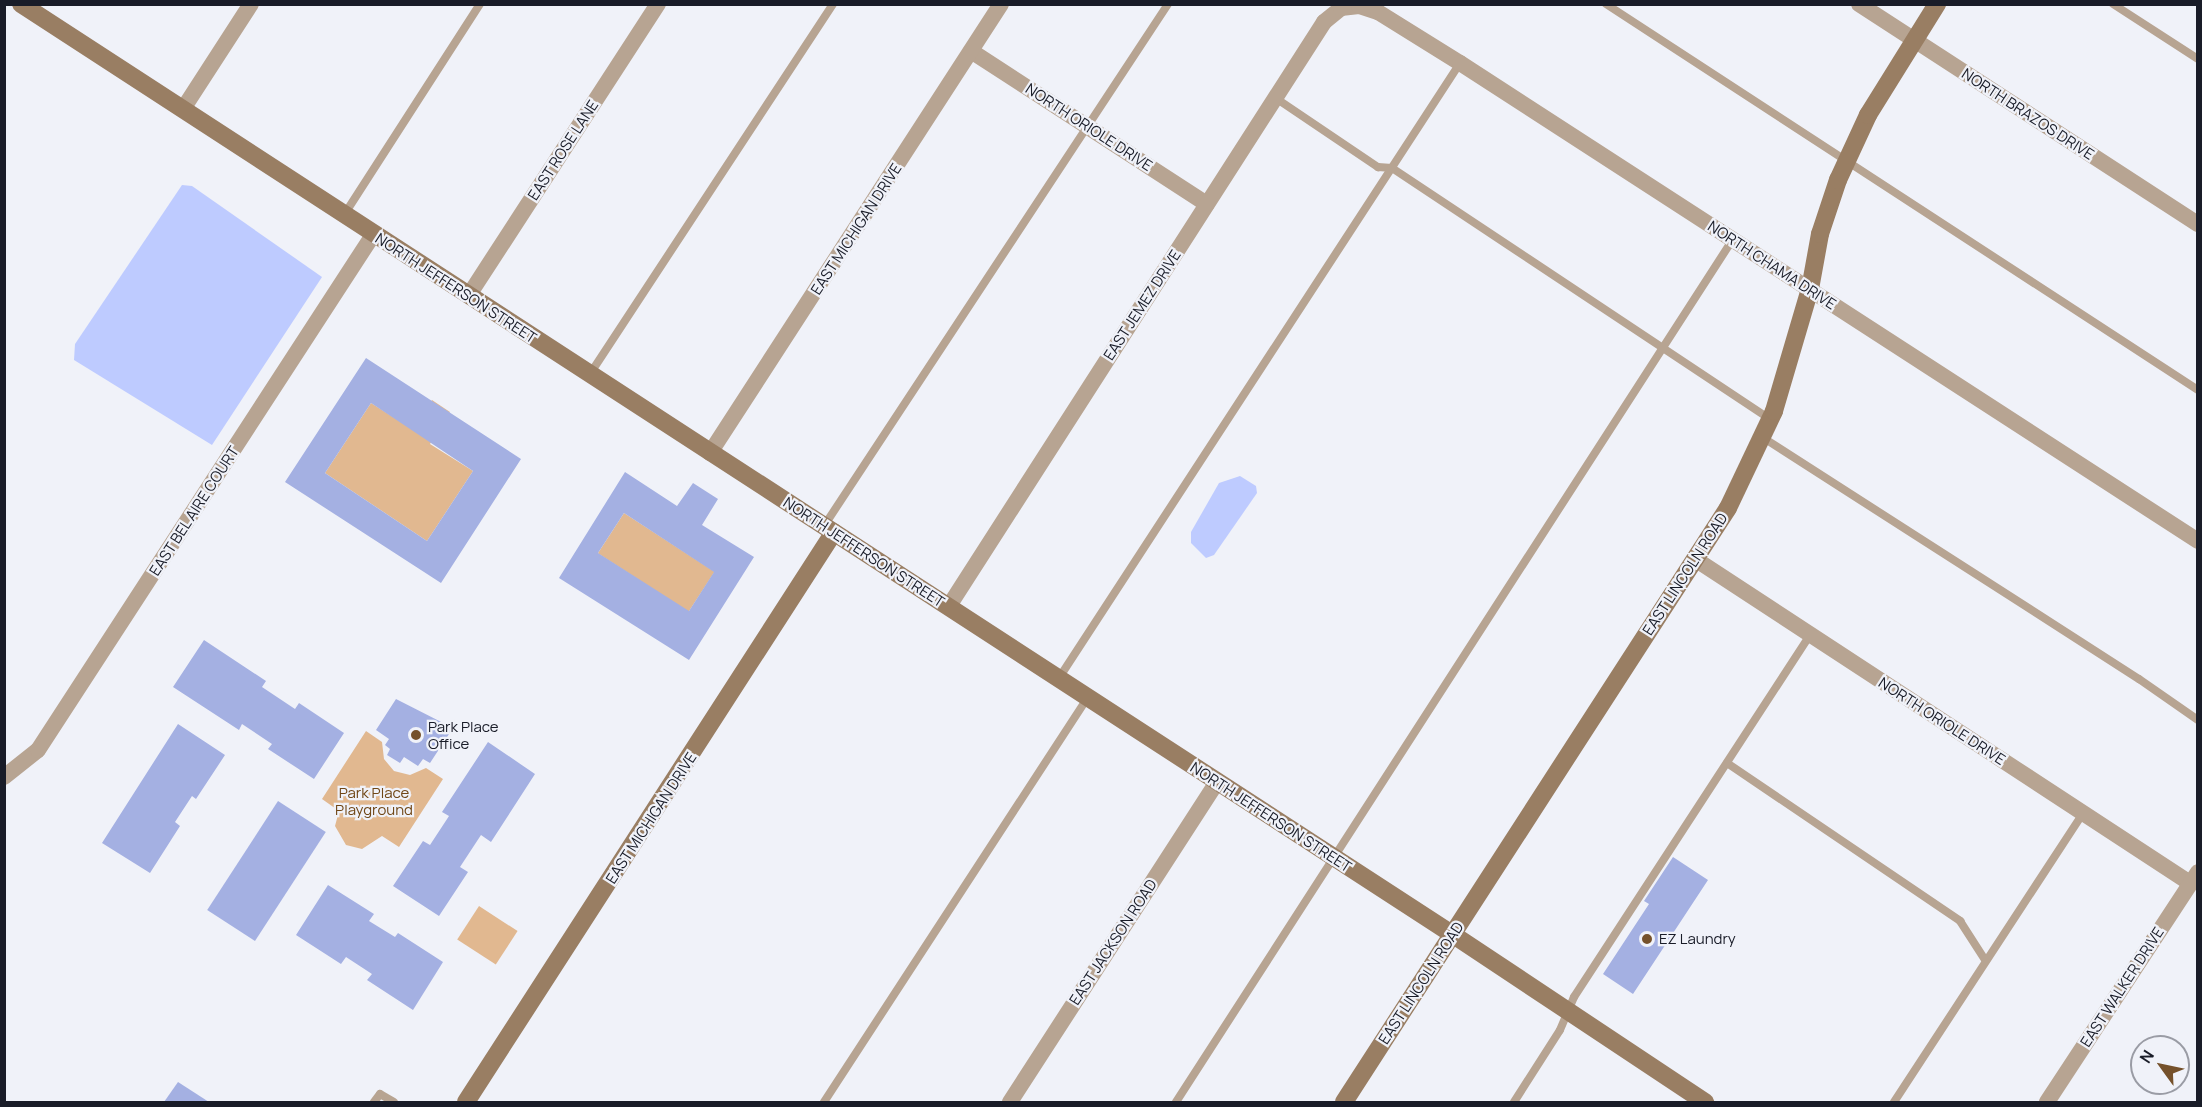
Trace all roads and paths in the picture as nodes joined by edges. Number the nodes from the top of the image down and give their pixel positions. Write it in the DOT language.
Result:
graph roads {
  1 [pos="21,4"];
  2 [pos="251,4"];
  3 [pos="480,4"];
  4 [pos="658,4"];
  5 [pos="833,4"];
  6 [pos="1001,4"];
  7 [pos="1167,4"];
  8 [pos="1606,4"];
  9 [pos="1859,4"];
  10 [pos="1937,4"];
  11 [pos="2113,4"];
  12 [pos="1341,8"];
  13 [pos="1914,40"];
  14 [pos="971,51"];
  15 [pos="2198,59"];
  16 [pos="1460,63"];
  17 [pos="1276,99"];
  18 [pos="183,109"];
  19 [pos="1088,127"];
  20 [pos="1847,161"];
  21 [pos="1392,168"];
  22 [pos="1207,204"];
  23 [pos="344,216"];
  24 [pos="2198,224"];
  25 [pos="373,235"];
  26 [pos="1733,239"];
  27 [pos="1810,289"];
  28 [pos="469,296"];
  29 [pos="1662,350"];
  30 [pos="590,374"];
  31 [pos="2198,390"];
  32 [pos="1770,419"];
  33 [pos="1761,437"];
  34 [pos="710,453"];
  35 [pos="829,529"];
  36 [pos="2198,541"];
  37 [pos="1695,559"];
  38 [pos="948,606"];
  39 [pos="1810,635"];
  40 [pos="1059,679"];
  41 [pos="1088,698"];
  42 [pos="2198,720"];
  43 [pos="1727,764"];
  44 [pos="4,777"];
  45 [pos="1217,782"];
  46 [pos="2083,813"];
  47 [pos="1333,857"];
  48 [pos="2194,877"];
  49 [pos="1452,934"];
  50 [pos="1985,960"];
  51 [pos="1566,1011"];
  52 [pos="374,1102"];
  53 [pos="394,1102"];
  54 [pos="466,1102"];
  55 [pos="824,1102"];
  56 [pos="1010,1102"];
  57 [pos="1176,1102"];
  58 [pos="1344,1102"];
  59 [pos="1514,1102"];
  60 [pos="1705,1102"];
  61 [pos="1894,1102"];
  62 [pos="2047,1102"];
  1 -- 18 [label="street, NORTH JEFFERSON STREET"];
  2 -- 18 [label="street"];
  3 -- 23 [label="lane"];
  4 -- 28 [label="street, EAST ROSE LANE"];
  5 -- 30 [label="lane"];
  6 -- 14 [label="street, EAST MICHIGAN DRIVE"];
  7 -- 19 [label="lane"];
  8 -- 20 [label="lane"];
  9 -- 13 [label="street, NORTH BRAZOS DRIVE"];
  10 -- 13 [label="street, EAST LINCOLN ROAD"];
  11 -- 15 [label="lane"];
  12 -- 16 [label="street, NORTH CHAMA DRIVE"];
  12 -- 17 [label="street, EAST JEMEZ DRIVE"];
  13 -- 20 [label="street, EAST LINCOLN ROAD"];
  13 -- 24 [label="street, NORTH BRAZOS DRIVE"];
  14 -- 19 [label="street, NORTH ORIOLE DRIVE"];
  14 -- 34 [label="street, EAST MICHIGAN DRIVE"];
  16 -- 21 [label="lane"];
  16 -- 26 [label="street, NORTH CHAMA DRIVE"];
  17 -- 21 [label="lane"];
  17 -- 22 [label="street, EAST JEMEZ DRIVE"];
  18 -- 23 [label="street, NORTH JEFFERSON STREET"];
  19 -- 22 [label="street, NORTH ORIOLE DRIVE"];
  19 -- 35 [label="lane"];
  20 -- 27 [label="street, EAST LINCOLN ROAD"];
  20 -- 31 [label="lane"];
  21 -- 29 [label="lane"];
  21 -- 40 [label="lane"];
  22 -- 38 [label="street, EAST JEMEZ DRIVE"];
  23 -- 25 [label="street, NORTH JEFFERSON STREET"];
  25 -- 28 [label="street, NORTH JEFFERSON STREET"];
  25 -- 44 [label="street, EAST BEL AIRE COURT"];
  26 -- 27 [label="street, NORTH CHAMA DRIVE"];
  26 -- 29 [label="lane"];
  27 -- 32 [label="street, EAST LINCOLN ROAD"];
  27 -- 36 [label="street, NORTH CHAMA DRIVE"];
  28 -- 30 [label="street, NORTH JEFFERSON STREET"];
  29 -- 32 [label="lane"];
  29 -- 47 [label="lane"];
  30 -- 34 [label="street, NORTH JEFFERSON STREET"];
  32 -- 33 [label="street, EAST LINCOLN ROAD"];
  33 -- 37 [label="street, EAST LINCOLN ROAD"];
  33 -- 42 [label="lane"];
  34 -- 35 [label="street, NORTH JEFFERSON STREET"];
  35 -- 38 [label="street, NORTH JEFFERSON STREET"];
  35 -- 54 [label="street, EAST MICHIGAN DRIVE"];
  37 -- 39 [label="street, NORTH ORIOLE DRIVE"];
  37 -- 49 [label="street, EAST LINCOLN ROAD"];
  38 -- 40 [label="street, NORTH JEFFERSON STREET"];
  39 -- 43 [label="lane"];
  39 -- 46 [label="street, NORTH ORIOLE DRIVE"];
  40 -- 41 [label="street, NORTH JEFFERSON STREET"];
  41 -- 45 [label="street, NORTH JEFFERSON STREET"];
  41 -- 55 [label="lane"];
  43 -- 50 [label="lane"];
  43 -- 51 [label="lane"];
  45 -- 47 [label="street, NORTH JEFFERSON STREET"];
  45 -- 56 [label="street, EAST JACKSON ROAD"];
  46 -- 48 [label="street, NORTH ORIOLE DRIVE"];
  46 -- 50 [label="lane"];
  47 -- 49 [label="street, NORTH JEFFERSON STREET"];
  47 -- 57 [label="lane"];
  48 -- 62 [label="street, EAST WALKER DRIVE"];
  49 -- 51 [label="street, NORTH JEFFERSON STREET"];
  49 -- 58 [label="street, EAST LINCOLN ROAD"];
  50 -- 61 [label="lane"];
  51 -- 59 [label="lane"];
  51 -- 60 [label="street, NORTH JEFFERSON STREET"];
  52 -- 53 [label="lane"];
}
